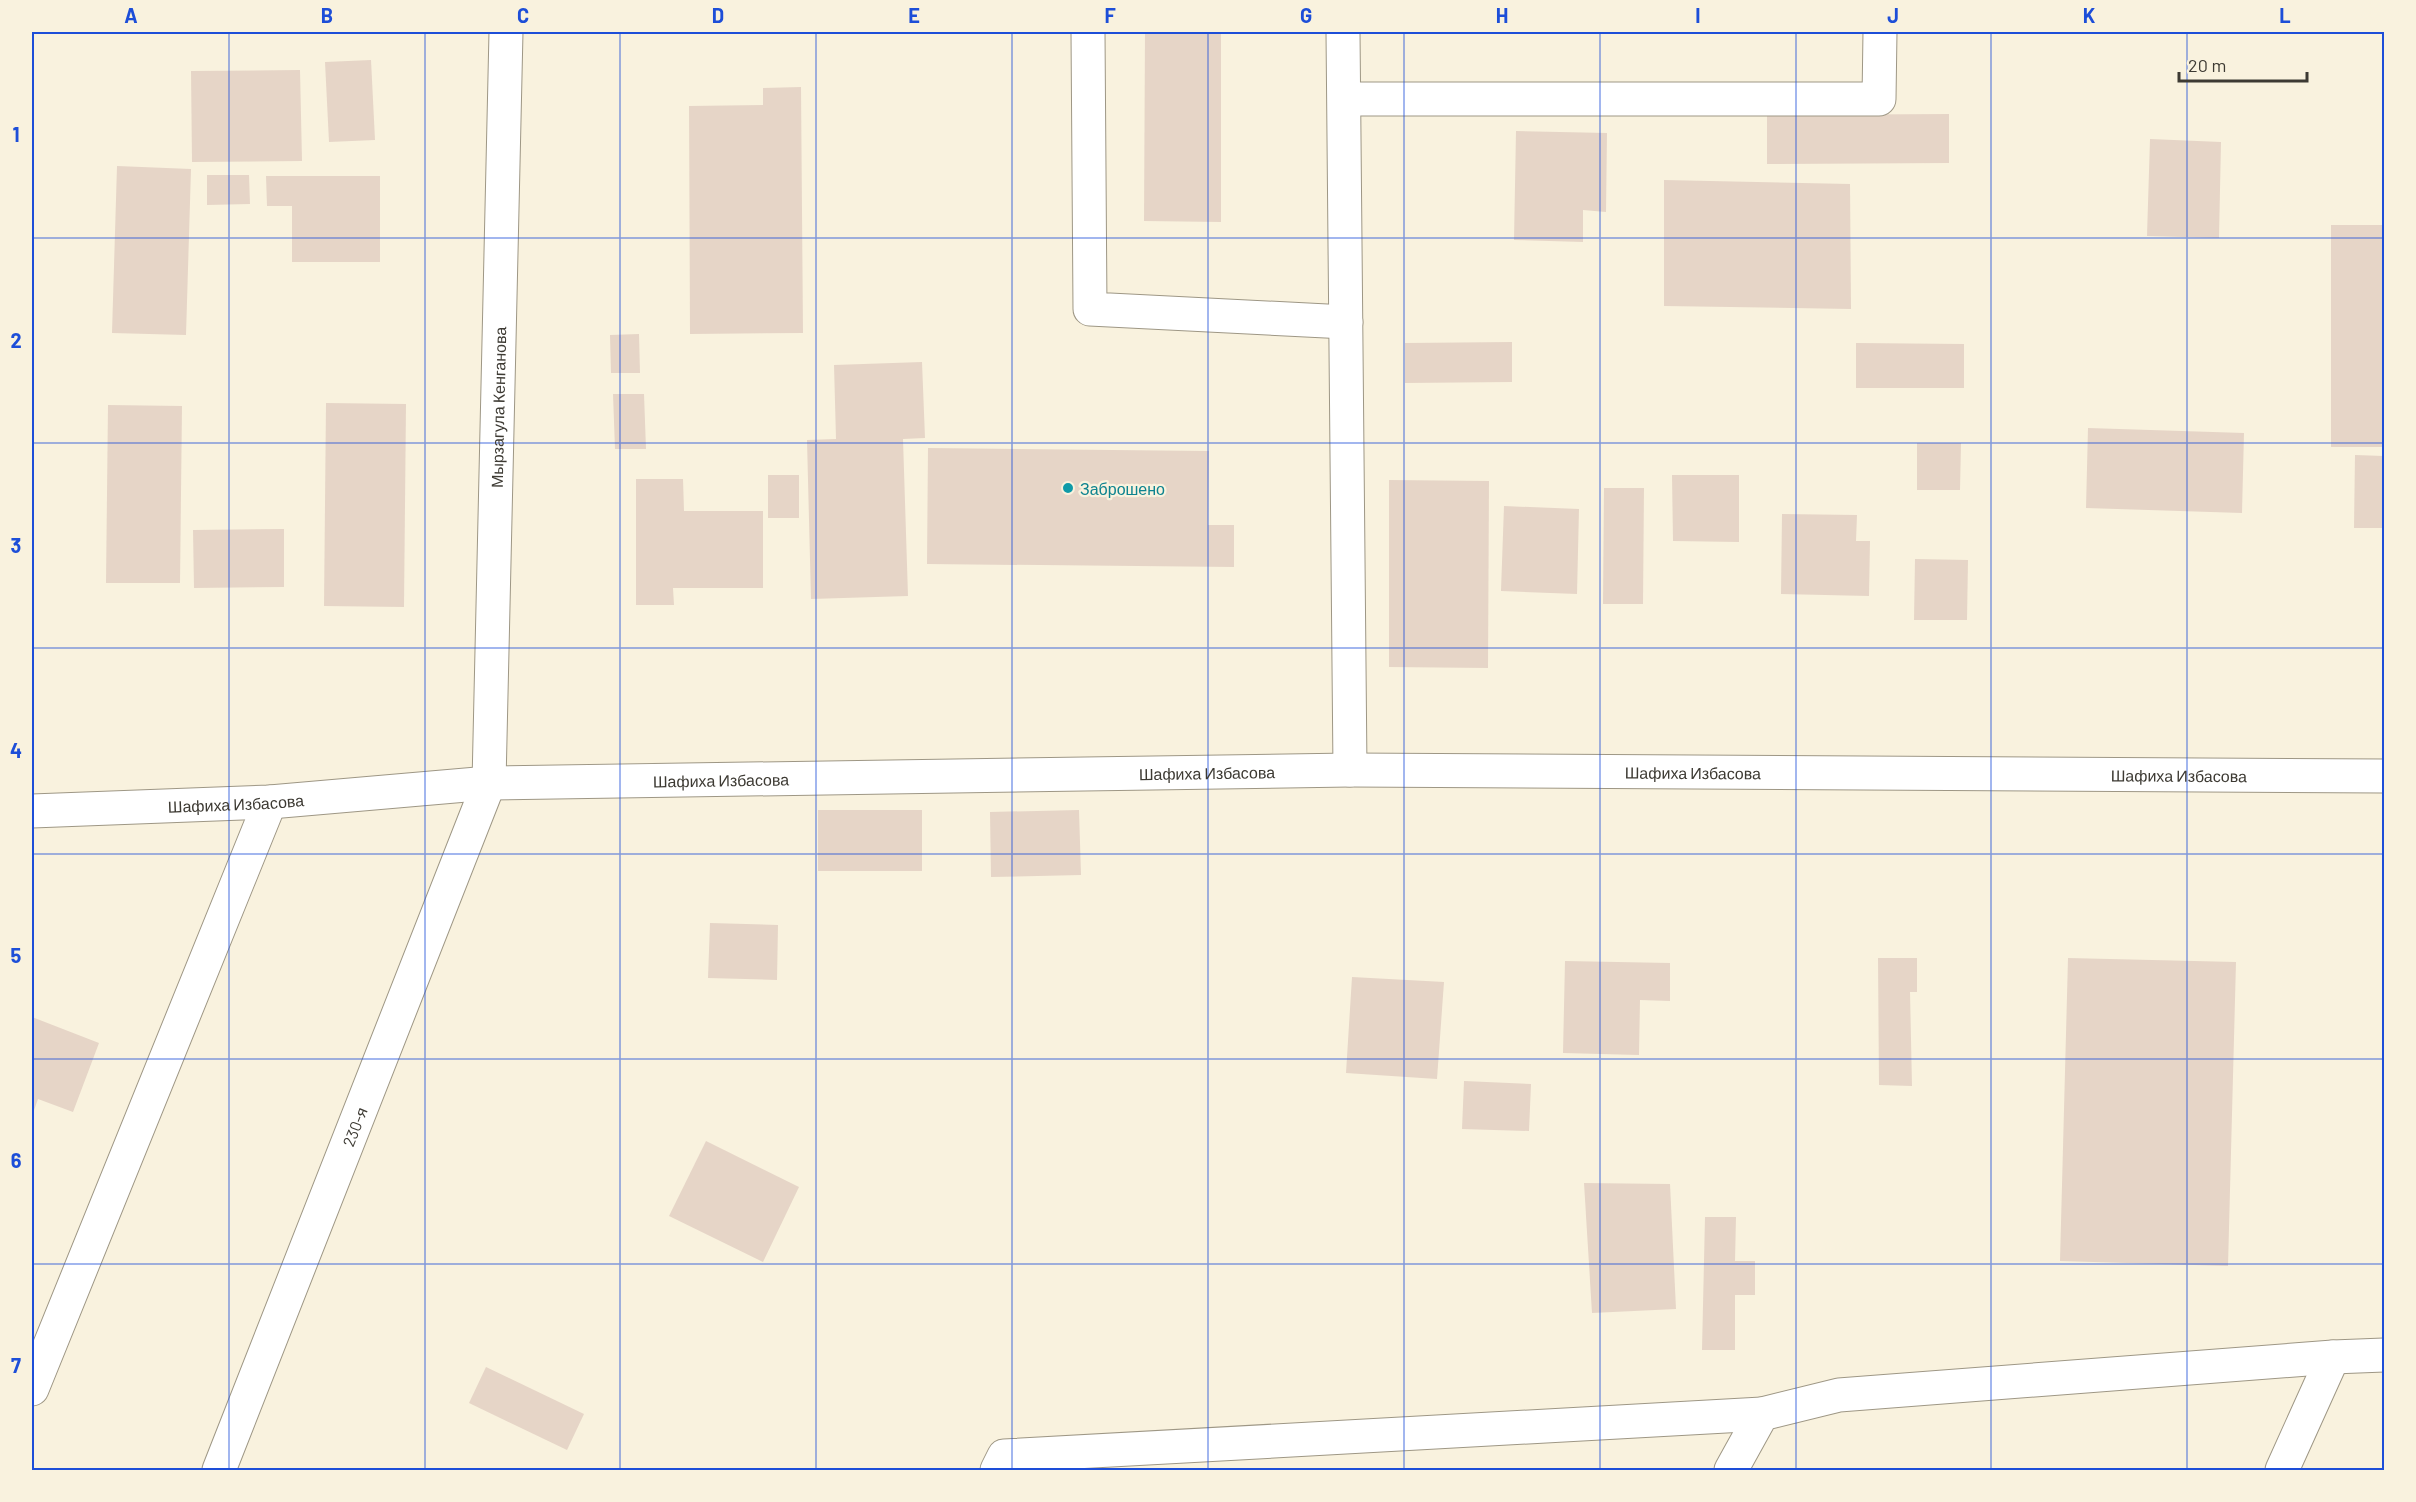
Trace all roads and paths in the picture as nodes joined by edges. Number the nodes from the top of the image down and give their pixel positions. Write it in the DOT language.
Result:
graph roads {
  1 [pos="506,32"];
  2 [pos="1088,32"];
  3 [pos="1343,32"];
  4 [pos="1880,32"];
  5 [pos="1345,99"];
  6 [pos="1346,322"];
  7 [pos="1350,770"];
  8 [pos="2385,776"];
  9 [pos="489,783"];
  10 [pos="270,802"];
  11 [pos="32,811"];
  12 [pos="2385,1355"];
  13 [pos="2333,1357"];
  14 [pos="32,1389"];
  15 [pos="1762,1414"];
  16 [pos="219,1470"];
  17 [pos="997,1470"];
  18 [pos="1731,1470"];
  19 [pos="2282,1470"];
  1 -- 9 [label="street, Мырзагула Кенганова"];
  2 -- 6 [label="street"];
  3 -- 5 [label="street"];
  4 -- 5 [label="street"];
  5 -- 6 [label="street"];
  6 -- 7 [label="street"];
  7 -- 8 [label="street, Шафиха Избасова"];
  7 -- 9 [label="street, Шафиха Избасова"];
  9 -- 10 [label="street, Шафиха Избасова"];
  9 -- 16 [label="street, 230-я"];
  10 -- 11 [label="street, Шафиха Избасова"];
  10 -- 14 [label="street"];
  12 -- 13 [label="street"];
  13 -- 15 [label="street"];
  13 -- 19 [label="street"];
  15 -- 17 [label="street"];
  15 -- 18 [label="street"];
}
